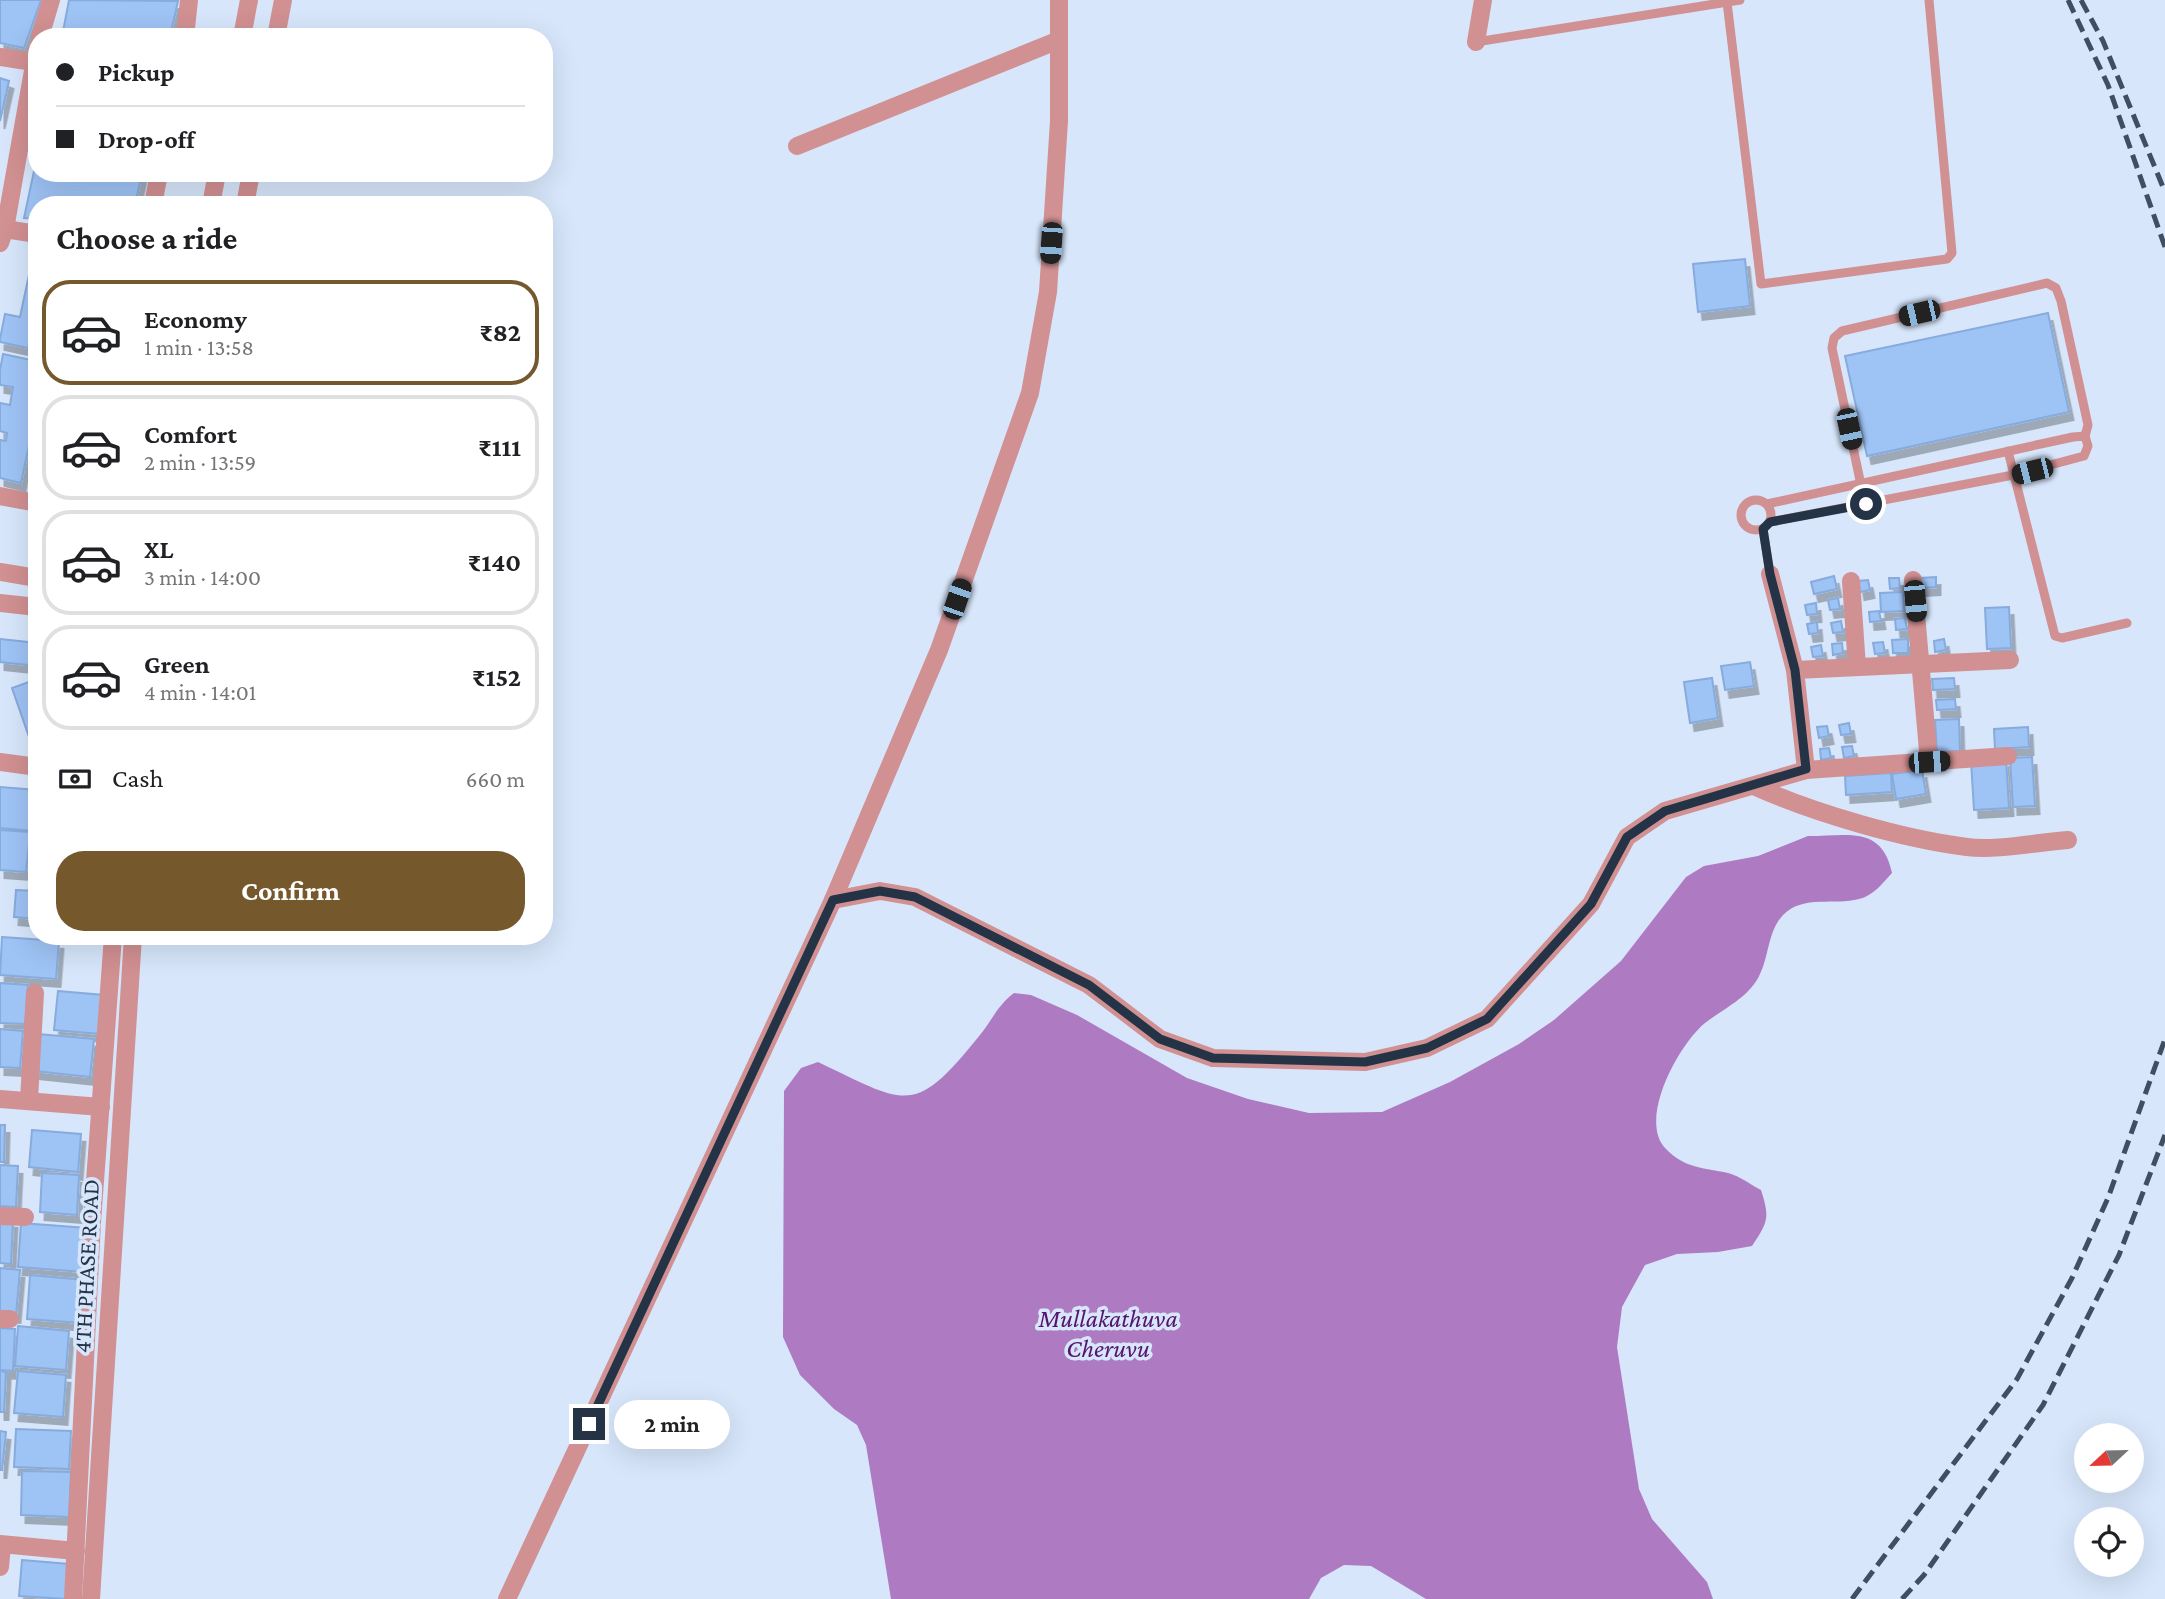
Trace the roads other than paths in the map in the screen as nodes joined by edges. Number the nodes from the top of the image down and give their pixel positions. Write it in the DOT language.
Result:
graph roads {
  1 [pos="51,0"];
  2 [pos="190,0"];
  3 [pos="249,0"];
  4 [pos="283,0"];
  5 [pos="1059,0"];
  6 [pos="1483,0"];
  7 [pos="1740,0"];
  8 [pos="1928,0"];
  9 [pos="1727,2"];
  10 [pos="43,28"];
  11 [pos="186,28"];
  12 [pos="244,28"];
  13 [pos="278,28"];
  14 [pos="1059,40"];
  15 [pos="1476,42"];
  16 [pos="28,55"];
  17 [pos="0,57"];
  18 [pos="28,95"];
  19 [pos="797,146"];
  20 [pos="28,235"];
  21 [pos="3,236"];
  22 [pos="2085,436"];
  23 [pos="2008,451"];
  24 [pos="2012,475"];
  25 [pos="1860,484"];
  26 [pos="0,496"];
  27 [pos="28,501"];
  28 [pos="1767,504"];
  29 [pos="1866,504"];
  30 [pos="1766,526"];
  31 [pos="0,572"];
  32 [pos="1770,574"];
  33 [pos="28,577"];
  34 [pos="1913,580"];
  35 [pos="1851,581"];
  36 [pos="0,603"];
  37 [pos="28,606"];
  38 [pos="2127,623"];
  39 [pos="2010,660"];
  40 [pos="1920,665"];
  41 [pos="1857,667"];
  42 [pos="1795,670"];
  43 [pos="2008,756"];
  44 [pos="0,762"];
  45 [pos="1929,762"];
  46 [pos="28,766"];
  47 [pos="1806,769"];
  48 [pos="1756,787"];
  49 [pos="2068,840"];
  50 [pos="833,900"];
  51 [pos="112,945"];
  52 [pos="132,945"];
  53 [pos="35,993"];
  54 [pos="0,1099"];
  55 [pos="29,1100"];
  56 [pos="101,1107"];
  57 [pos="0,1216"];
  58 [pos="25,1217"];
  59 [pos="1,1544"];
  60 [pos="76,1551"];
  61 [pos="0,1567"];
  62 [pos="73,1599"];
  63 [pos="91,1599"];
  64 [pos="507,1599"];
  1 -- 10 [label="street"];
  2 -- 11 [label="street"];
  3 -- 12 [label="street"];
  4 -- 13 [label="street"];
  5 -- 14 [label="street"];
  6 -- 15 [label="street"];
  7 -- 9 [label="lane"];
  8 -- 9 [label="lane"];
  9 -- 15 [label="lane"];
  14 -- 19 [label="street"];
  14 -- 50 [label="street"];
  16 -- 17 [label="street"];
  18 -- 21 [label="street"];
  20 -- 21 [label="street"];
  22 -- 23 [label="lane"];
  22 -- 24 [label="lane"];
  22 -- 25 [label="lane"];
  23 -- 24 [label="lane"];
  23 -- 25 [label="lane"];
  24 -- 29 [label="lane"];
  24 -- 38 [label="lane"];
  25 -- 28 [label="lane"];
  25 -- 29 [label="lane"];
  26 -- 27 [label="street"];
  28 -- 30 [label="lane"];
  28 -- 30 [label="lane"];
  29 -- 30 [label="lane"];
  30 -- 32 [label="lane"];
  31 -- 33 [label="street"];
  32 -- 42 [label="street"];
  34 -- 40 [label="street"];
  35 -- 41 [label="street"];
  36 -- 37 [label="street"];
  39 -- 40 [label="street"];
  40 -- 41 [label="street"];
  40 -- 45 [label="street"];
  41 -- 42 [label="street"];
  42 -- 47 [label="street"];
  43 -- 45 [label="street"];
  44 -- 46 [label="street"];
  45 -- 47 [label="street"];
  47 -- 48 [label="street"];
  48 -- 49 [label="street"];
  48 -- 50 [label="street"];
  50 -- 64 [label="street"];
  51 -- 56 [label="street, 4TH PHASE ROAD"];
  52 -- 63 [label="street, 4TH PHASE ROAD"];
  53 -- 55 [label="street"];
  54 -- 55 [label="street"];
  55 -- 56 [label="street"];
  56 -- 60 [label="street, 4TH PHASE ROAD"];
  57 -- 58 [label="street"];
  59 -- 60 [label="street"];
  59 -- 61 [label="street"];
  60 -- 62 [label="street, 4TH PHASE ROAD"];
}
